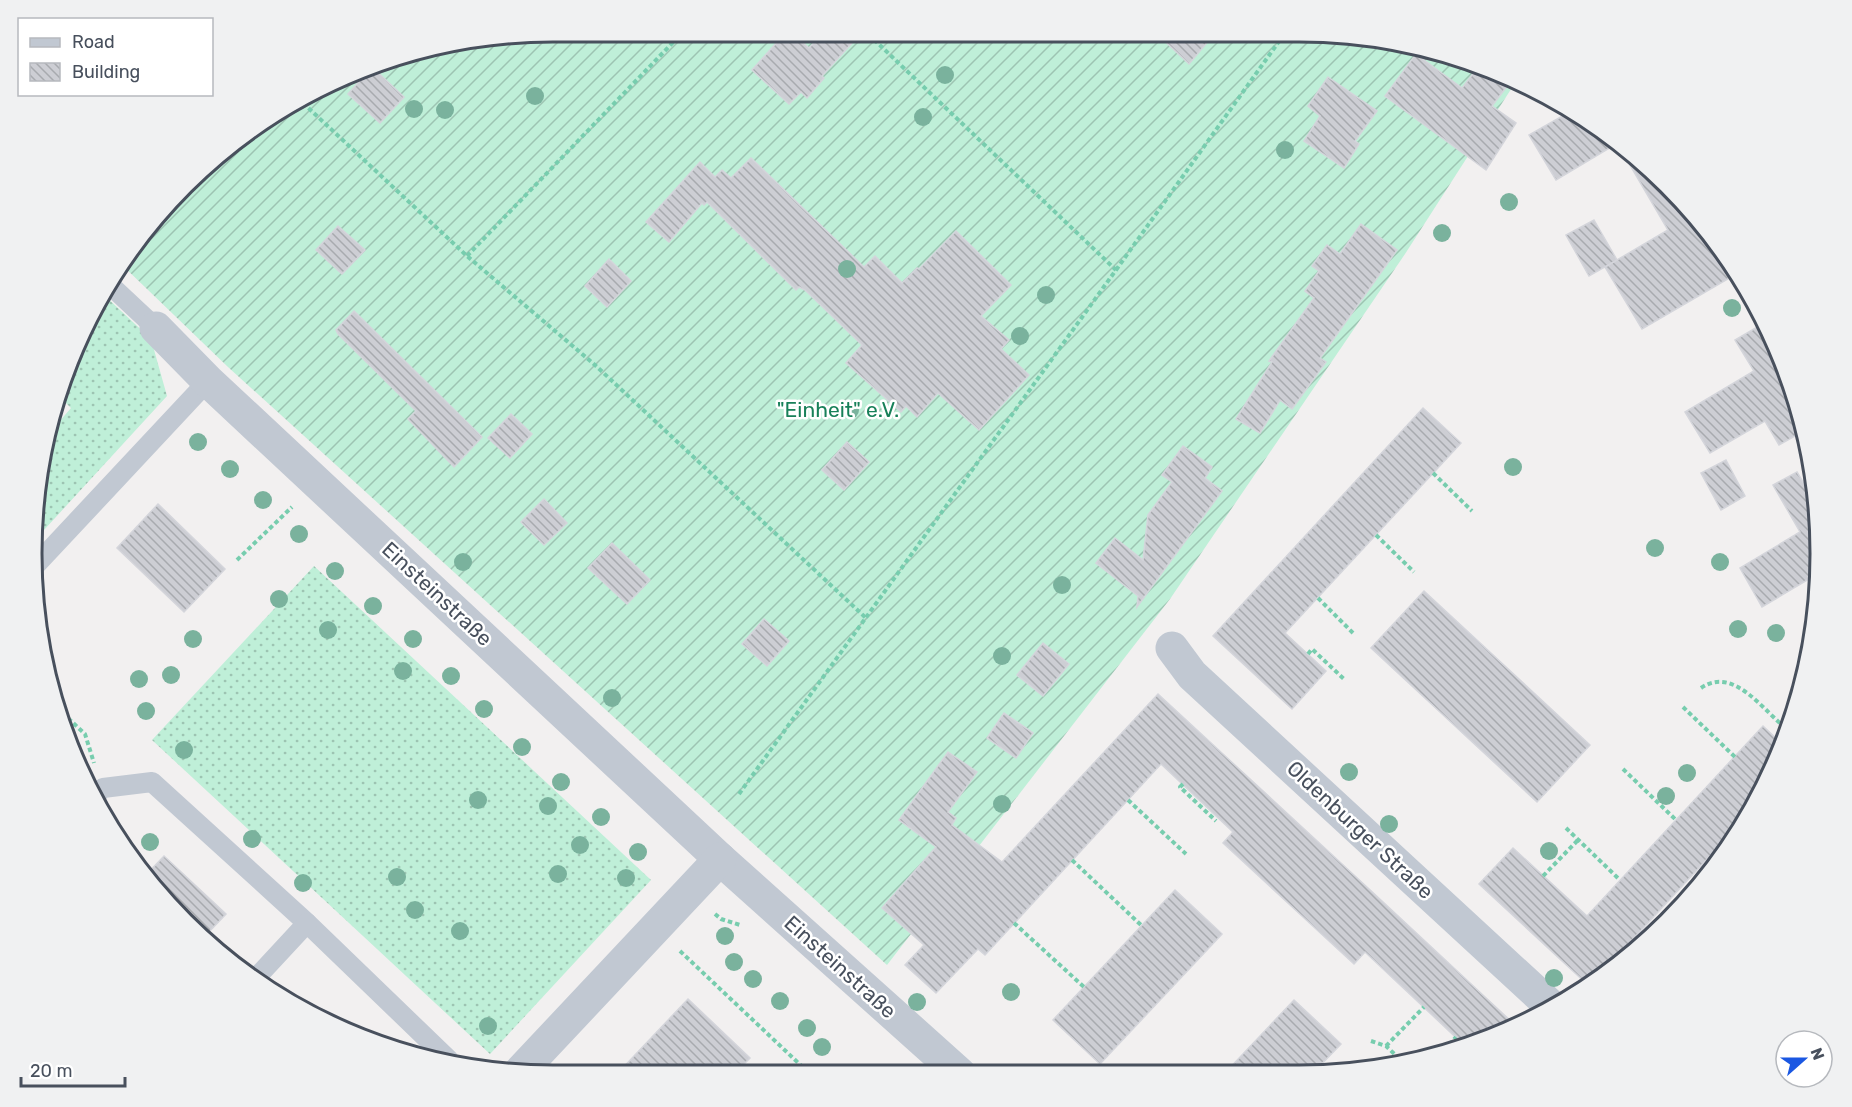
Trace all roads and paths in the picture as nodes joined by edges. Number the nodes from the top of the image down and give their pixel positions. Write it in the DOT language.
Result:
graph roads {
  1 [pos="673,42"];
  2 [pos="877,42"];
  3 [pos="1279,42"];
  4 [pos="307,106"];
  5 [pos="467,256"];
  6 [pos="1116,270"];
  7 [pos="116,290"];
  8 [pos="156,328"];
  9 [pos="208,381"];
  10 [pos="1433,473"];
  11 [pos="292,507"];
  12 [pos="1472,511"];
  13 [pos="1376,535"];
  14 [pos="42,558"];
  15 [pos="237,560"];
  16 [pos="1414,572"];
  17 [pos="1318,598"];
  18 [pos="866,618"];
  19 [pos="1354,634"];
  20 [pos="1172,648"];
  21 [pos="1308,654"];
  22 [pos="1345,680"];
  23 [pos="1701,688"];
  24 [pos="1683,707"];
  25 [pos="70,720"];
  26 [pos="1781,723"];
  27 [pos="1735,757"];
  28 [pos="1623,769"];
  29 [pos="1183,784"];
  30 [pos="99,787"];
  31 [pos="100,791"];
  32 [pos="739,794"];
  33 [pos="1128,800"];
  34 [pos="1676,820"];
  35 [pos="1216,821"];
  36 [pos="1566,828"];
  37 [pos="1578,840"];
  38 [pos="1186,854"];
  39 [pos="720,859"];
  40 [pos="1072,860"];
  41 [pos="1543,876"];
  42 [pos="1620,880"];
  43 [pos="307,923"];
  44 [pos="1014,923"];
  45 [pos="1142,926"];
  46 [pos="656,928"];
  47 [pos="261,973"];
  48 [pos="1084,987"];
  49 [pos="1545,1001"];
  50 [pos="1424,1007"];
  51 [pos="1456,1037"];
  52 [pos="1371,1041"];
  53 [pos="1452,1041"];
  54 [pos="1386,1046"];
  55 [pos="441,1052"];
  56 [pos="1396,1055"];
  57 [pos="527,1064"];
  58 [pos="801,1065"];
  59 [pos="950,1065"];
  1 -- 5 [label="path"];
  2 -- 6 [label="path"];
  3 -- 6 [label="path"];
  4 -- 5 [label="path"];
  5 -- 18 [label="path"];
  6 -- 18 [label="path"];
  7 -- 8 [label="lane"];
  8 -- 9 [label="street, Einsteinstraße"];
  9 -- 14 [label="lane"];
  9 -- 39 [label="street, Einsteinstraße"];
  10 -- 12 [label="path"];
  11 -- 15 [label="path"];
  13 -- 16 [label="path"];
  17 -- 19 [label="path"];
  18 -- 32 [label="path"];
  20 -- 49 [label="street, Oldenburger Straße"];
  21 -- 22 [label="path"];
  23 -- 26 [label="path"];
  24 -- 27 [label="path"];
  25 -- 30 [label="path"];
  28 -- 34 [label="path"];
  29 -- 35 [label="path"];
  31 -- 43 [label="lane"];
  33 -- 38 [label="path"];
  36 -- 37 [label="path"];
  37 -- 41 [label="path"];
  37 -- 42 [label="path"];
  39 -- 46 [label="street"];
  39 -- 59 [label="street, Einsteinstraße"];
  40 -- 45 [label="path"];
  43 -- 47 [label="lane"];
  43 -- 55 [label="lane"];
  44 -- 48 [label="path"];
  46 -- 57 [label="street"];
  46 -- 58 [label="path"];
  50 -- 54 [label="path"];
  51 -- 53 [label="path"];
  52 -- 54 [label="path"];
  54 -- 56 [label="path"];
}
